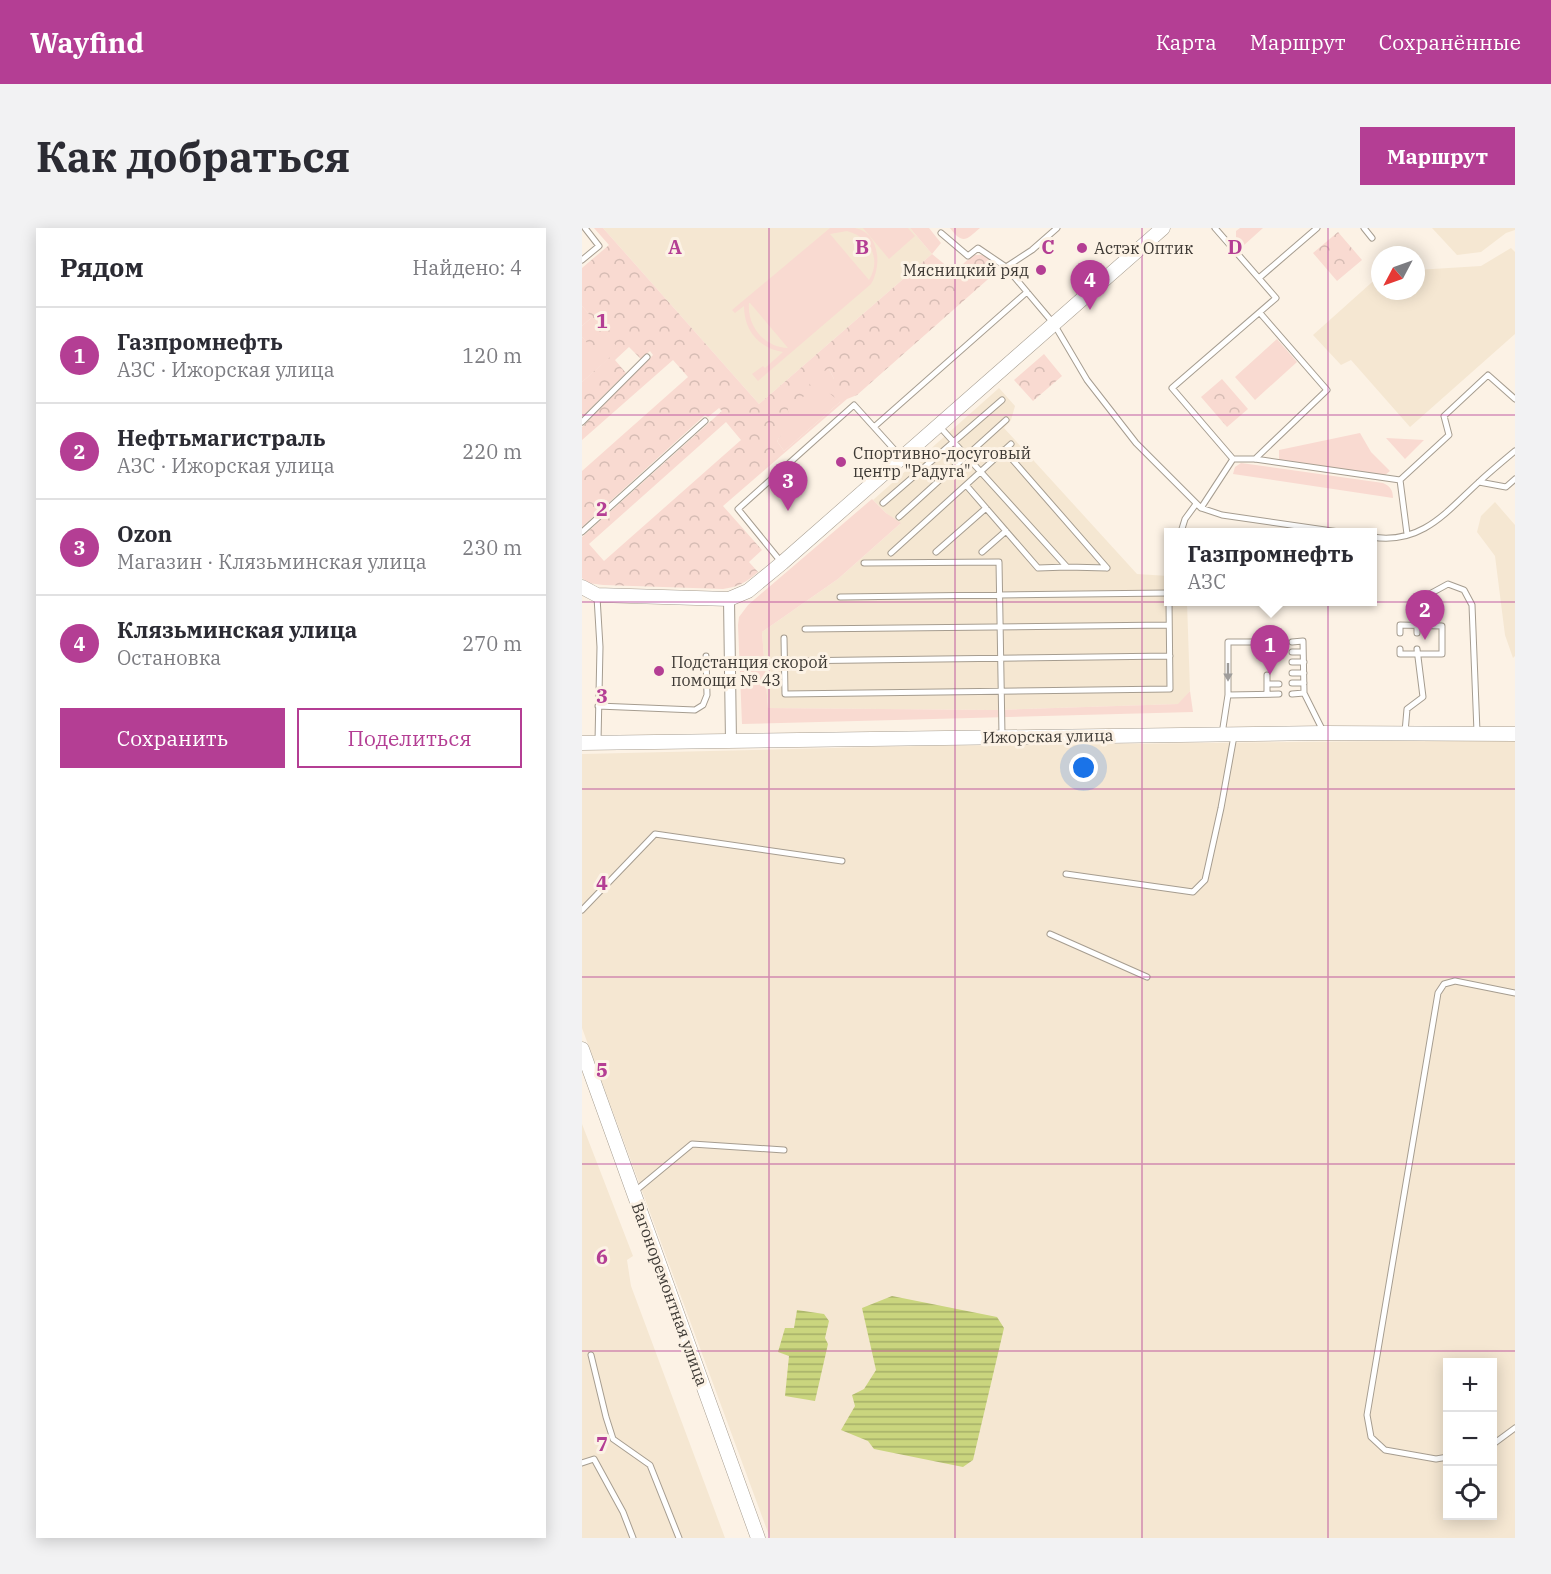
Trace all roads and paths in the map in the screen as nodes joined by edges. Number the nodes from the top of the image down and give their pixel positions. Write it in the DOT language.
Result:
graph roads {
  1 [pos="585,228"];
  2 [pos="1057,228"];
  3 [pos="1163,228"];
  4 [pos="1215,228"];
  5 [pos="1317,228"];
  6 [pos="1364,228"];
  7 [pos="941,234"];
  8 [pos="1372,238"];
  9 [pos="582,260"];
  10 [pos="1006,267"];
  11 [pos="1259,278"];
  12 [pos="1027,292"];
  13 [pos="1260,313"];
  14 [pos="1054,324"];
  15 [pos="647,357"];
  16 [pos="1515,399"];
  17 [pos="1002,400"];
  18 [pos="1006,420"];
  19 [pos="705,421"];
  20 [pos="582,422"];
  21 [pos="939,425"];
  22 [pos="874,427"];
  23 [pos="954,442"];
  24 [pos="1011,444"];
  25 [pos="1004,450"];
  26 [pos="1515,451"];
  27 [pos="967,457"];
  28 [pos="902,459"];
  29 [pos="1233,459"];
  30 [pos="1255,459"];
  31 [pos="980,472"];
  32 [pos="1515,479"];
  33 [pos="1400,480"];
  34 [pos="1479,482"];
  35 [pos="966,485"];
  36 [pos="883,504"];
  37 [pos="1196,504"];
  38 [pos="986,508"];
  39 [pos="1201,508"];
  40 [pos="899,517"];
  41 [pos="1182,528"];
  42 [pos="1311,528"];
  43 [pos="1006,531"];
  44 [pos="582,532"];
  45 [pos="1407,534"];
  46 [pos="1377,538"];
  47 [pos="936,552"];
  48 [pos="982,552"];
  49 [pos="891,553"];
  50 [pos="782,563"];
  51 [pos="864,563"];
  52 [pos="1067,567"];
  53 [pos="582,587"];
  54 [pos="1164,593"];
  55 [pos="597,595"];
  56 [pos="1000,595"];
  57 [pos="840,597"];
  58 [pos="729,599"];
  59 [pos="1169,606"];
  60 [pos="1169,625"];
  61 [pos="1417,625"];
  62 [pos="1431,626"];
  63 [pos="1000,627"];
  64 [pos="805,629"];
  65 [pos="1400,633"];
  66 [pos="1417,633"];
  67 [pos="1431,633"];
  68 [pos="784,638"];
  69 [pos="1266,642"];
  70 [pos="1278,642"];
  71 [pos="1292,642"];
  72 [pos="1400,649"];
  73 [pos="1266,652"];
  74 [pos="1278,652"];
  75 [pos="1292,652"];
  76 [pos="1304,652"];
  77 [pos="1417,652"];
  78 [pos="706,656"];
  79 [pos="1170,656"];
  80 [pos="1000,658"];
  81 [pos="784,661"];
  82 [pos="1266,661"];
  83 [pos="1292,662"];
  84 [pos="1304,662"];
  85 [pos="1292,673"];
  86 [pos="1304,673"];
  87 [pos="1267,675"];
  88 [pos="1292,683"];
  89 [pos="1304,683"];
  90 [pos="1267,684"];
  91 [pos="1279,684"];
  92 [pos="1001,691"];
  93 [pos="1304,693"];
  94 [pos="1267,694"];
  95 [pos="1279,694"];
  96 [pos="1292,694"];
  97 [pos="1228,695"];
  98 [pos="598,706"];
  99 [pos="1324,733"];
  100 [pos="1404,733"];
  101 [pos="1228,734"];
  102 [pos="1477,734"];
  103 [pos="1515,734"];
  104 [pos="1002,737"];
  105 [pos="598,742"];
  106 [pos="731,742"];
  107 [pos="582,743"];
  108 [pos="842,861"];
  109 [pos="1066,874"];
  110 [pos="582,910"];
  111 [pos="1050,934"];
  112 [pos="1147,977"];
  113 [pos="1515,993"];
  114 [pos="582,1049"];
  115 [pos="784,1150"];
  116 [pos="633,1193"];
  117 [pos="591,1355"];
  118 [pos="1515,1428"];
  119 [pos="1497,1441"];
  120 [pos="1443,1457"];
  121 [pos="582,1463"];
  122 [pos="633,1538"];
  123 [pos="679,1538"];
  124 [pos="758,1538"];
  1 -- 9 [label="lane"];
  2 -- 10 [label="lane"];
  3 -- 14 [label="street"];
  4 -- 11 [label="lane"];
  5 -- 11 [label="lane"];
  6 -- 8 [label="lane"];
  7 -- 10 [label="lane"];
  10 -- 12 [label="lane"];
  11 -- 13 [label="lane"];
  12 -- 14 [label="lane"];
  12 -- 22 [label="lane"];
  13 -- 29 [label="lane"];
  13 -- 30 [label="lane"];
  14 -- 21 [label="street"];
  14 -- 37 [label="lane"];
  15 -- 20 [label="lane"];
  16 -- 33 [label="lane"];
  17 -- 23 [label="lane"];
  18 -- 27 [label="lane"];
  19 -- 44 [label="lane"];
  21 -- 23 [label="lane"];
  21 -- 28 [label="street"];
  22 -- 28 [label="lane"];
  22 -- 50 [label="lane"];
  23 -- 27 [label="lane"];
  23 -- 36 [label="lane"];
  24 -- 25 [label="lane"];
  25 -- 31 [label="lane"];
  25 -- 52 [label="lane"];
  26 -- 34 [label="lane"];
  27 -- 31 [label="lane"];
  27 -- 40 [label="lane"];
  28 -- 50 [label="street"];
  29 -- 30 [label="lane"];
  29 -- 39 [label="lane"];
  30 -- 33 [label="lane"];
  31 -- 35 [label="lane"];
  31 -- 52 [label="lane"];
  32 -- 34 [label="lane"];
  33 -- 45 [label="lane"];
  34 -- 45 [label="lane"];
  35 -- 38 [label="lane"];
  35 -- 49 [label="lane"];
  37 -- 39 [label="lane"];
  37 -- 41 [label="lane"];
  38 -- 43 [label="lane"];
  38 -- 47 [label="lane"];
  39 -- 42 [label="lane"];
  43 -- 48 [label="lane"];
  43 -- 52 [label="lane"];
  45 -- 46 [label="lane"];
  50 -- 58 [label="street"];
  51 -- 56 [label="lane"];
  53 -- 55 [label="street"];
  54 -- 56 [label="lane"];
  55 -- 58 [label="street"];
  55 -- 98 [label="lane"];
  56 -- 57 [label="lane"];
  56 -- 63 [label="lane"];
  58 -- 106 [label="street"];
  59 -- 60 [label="lane"];
  60 -- 63 [label="lane"];
  60 -- 79 [label="lane"];
  61 -- 62 [label="lane"];
  61 -- 65 [label="lane"];
  61 -- 66 [label="lane"];
  61 -- 102 [label="lane"];
  62 -- 67 [label="lane"];
  62 -- 77 [label="lane"];
  63 -- 64 [label="lane"];
  63 -- 80 [label="lane"];
  68 -- 81 [label="lane"];
  69 -- 70 [label="lane"];
  69 -- 73 [label="lane"];
  69 -- 97 [label="lane, one-way"];
  71 -- 76 [label="lane"];
  72 -- 77 [label="lane"];
  73 -- 74 [label="lane"];
  73 -- 82 [label="lane"];
  75 -- 76 [label="lane"];
  76 -- 84 [label="lane"];
  77 -- 100 [label="lane"];
  78 -- 98 [label="lane"];
  79 -- 80 [label="lane"];
  79 -- 92 [label="lane"];
  80 -- 81 [label="lane"];
  80 -- 92 [label="lane"];
  81 -- 92 [label="lane"];
  83 -- 84 [label="lane"];
  84 -- 86 [label="lane"];
  85 -- 86 [label="lane"];
  86 -- 89 [label="lane"];
  87 -- 90 [label="lane"];
  88 -- 89 [label="lane"];
  89 -- 93 [label="lane"];
  90 -- 91 [label="lane"];
  90 -- 94 [label="lane"];
  92 -- 104 [label="lane"];
  93 -- 96 [label="lane"];
  93 -- 99 [label="lane"];
  94 -- 95 [label="lane"];
  94 -- 97 [label="lane"];
  97 -- 101 [label="lane"];
  98 -- 105 [label="lane"];
  99 -- 100 [label="street, Ижорская улица"];
  99 -- 101 [label="street, Ижорская улица"];
  100 -- 102 [label="street, Ижорская улица"];
  101 -- 104 [label="street, Ижорская улица"];
  101 -- 109 [label="lane"];
  102 -- 103 [label="street, Ижорская улица"];
  104 -- 106 [label="street, Ижорская улица"];
  105 -- 106 [label="street, Ижорская улица"];
  105 -- 107 [label="street, Ижорская улица"];
  108 -- 110 [label="lane"];
  111 -- 112 [label="lane"];
  113 -- 120 [label="lane"];
  114 -- 116 [label="street, Вагоноремонтная улица"];
  115 -- 116 [label="lane"];
  116 -- 124 [label="street, Вагоноремонтная улица"];
  117 -- 123 [label="lane"];
  118 -- 119 [label="lane"];
  121 -- 122 [label="lane"];
}
